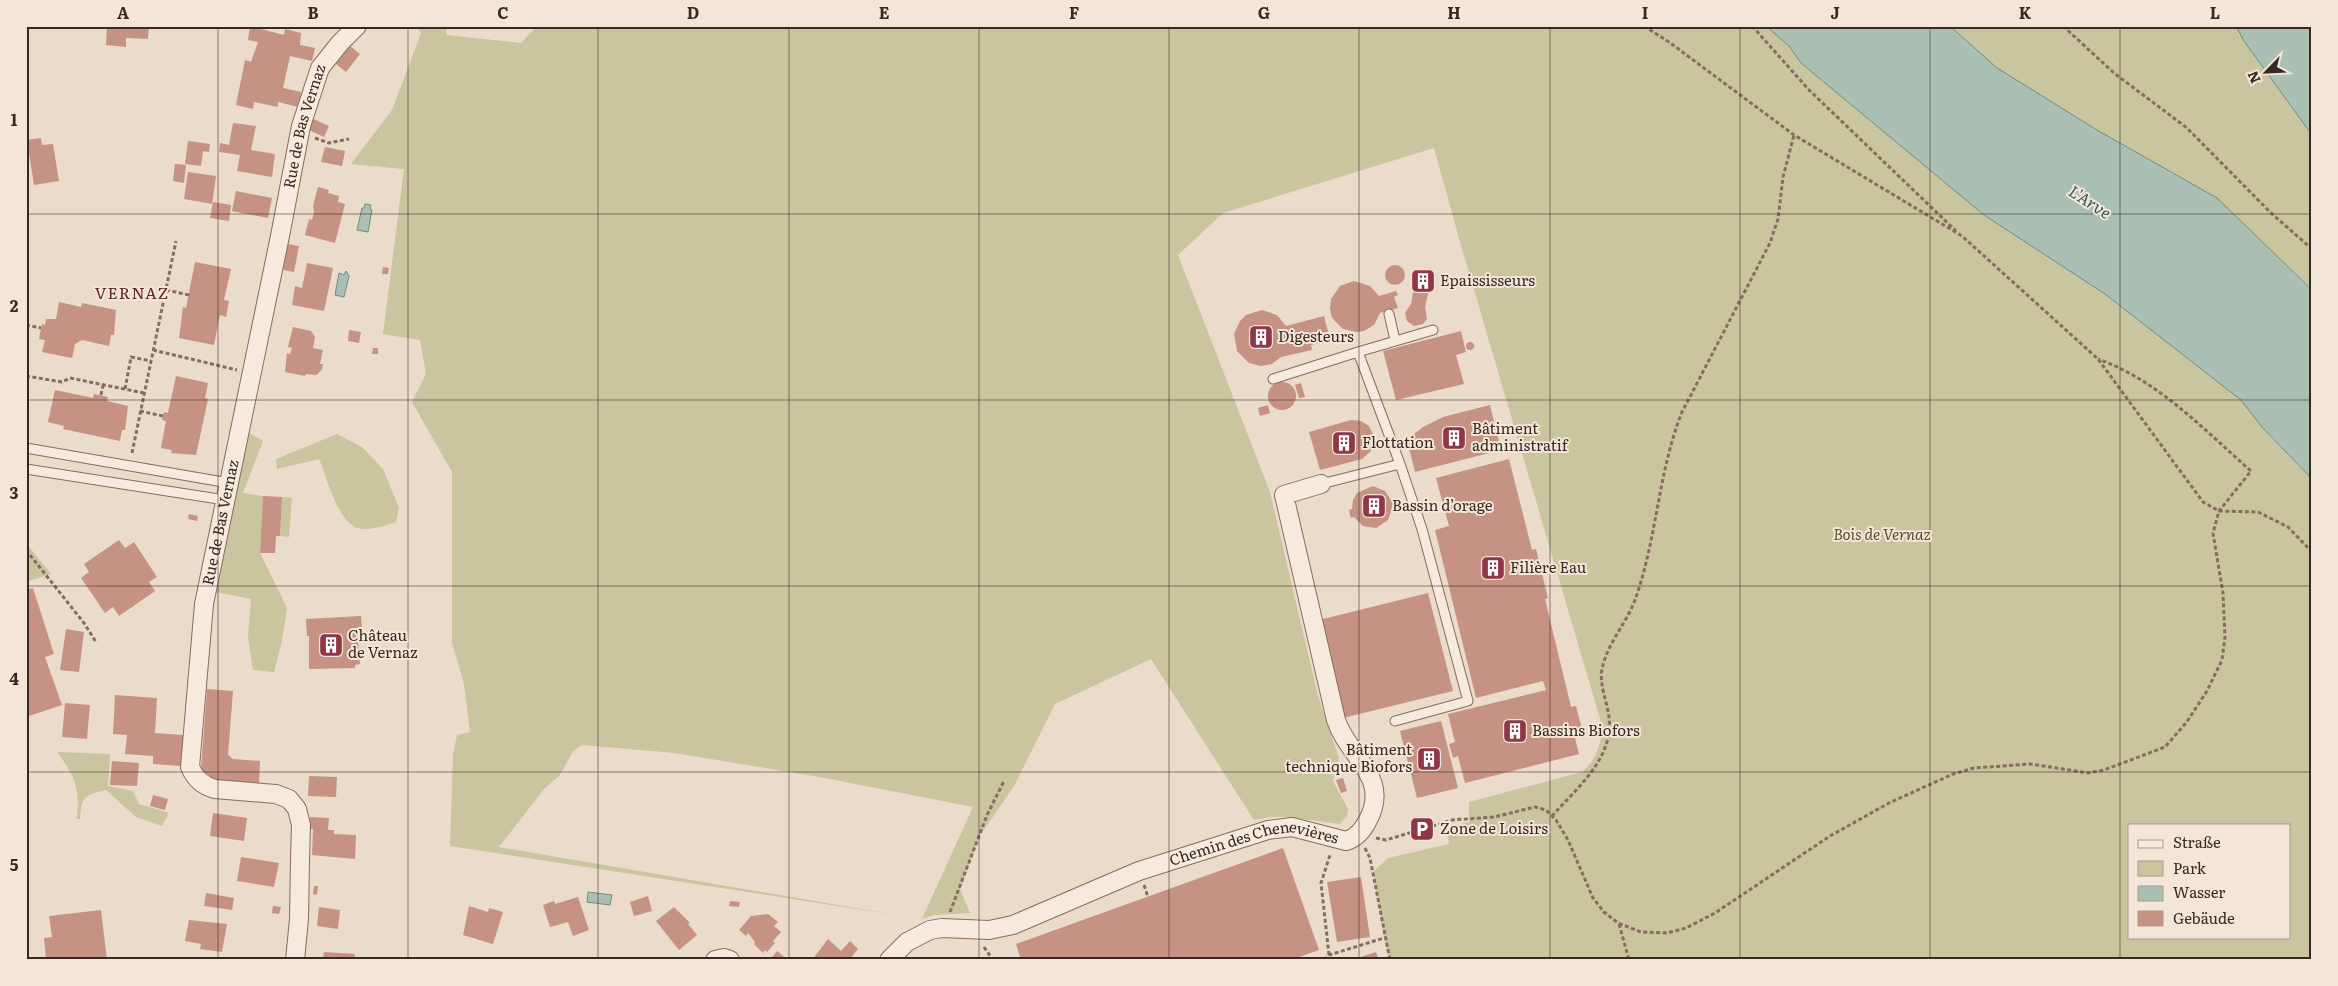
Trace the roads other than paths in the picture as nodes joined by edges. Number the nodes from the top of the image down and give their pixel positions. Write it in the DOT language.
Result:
graph roads {
  1 [pos="357,26"];
  2 [pos="1389,314"];
  3 [pos="1433,330"];
  4 [pos="1396,340"];
  5 [pos="1358,352"];
  6 [pos="1273,379"];
  7 [pos="26,448"];
  8 [pos="1400,464"];
  9 [pos="26,469"];
  10 [pos="229,483"];
  11 [pos="1321,484"];
  12 [pos="225,500"];
  13 [pos="1395,721"];
  14 [pos="295,960"];
  15 [pos="715,960"];
  16 [pos="730,960"];
  17 [pos="889,960"];
  1 -- 10 [label="street, Rue de Bas Vernaz"];
  2 -- 4 [label="lane"];
  3 -- 4 [label="lane"];
  4 -- 5 [label="lane"];
  5 -- 6 [label="lane"];
  5 -- 8 [label="lane"];
  7 -- 10 [label="lane"];
  8 -- 11 [label="lane"];
  8 -- 13 [label="lane"];
  9 -- 12 [label="lane"];
  10 -- 12 [label="street, Rue de Bas Vernaz"];
  11 -- 17 [label="street, Chemin des Chenevières"];
  12 -- 14 [label="street, Rue de Bas Vernaz"];
  15 -- 16 [label="street"];
}
